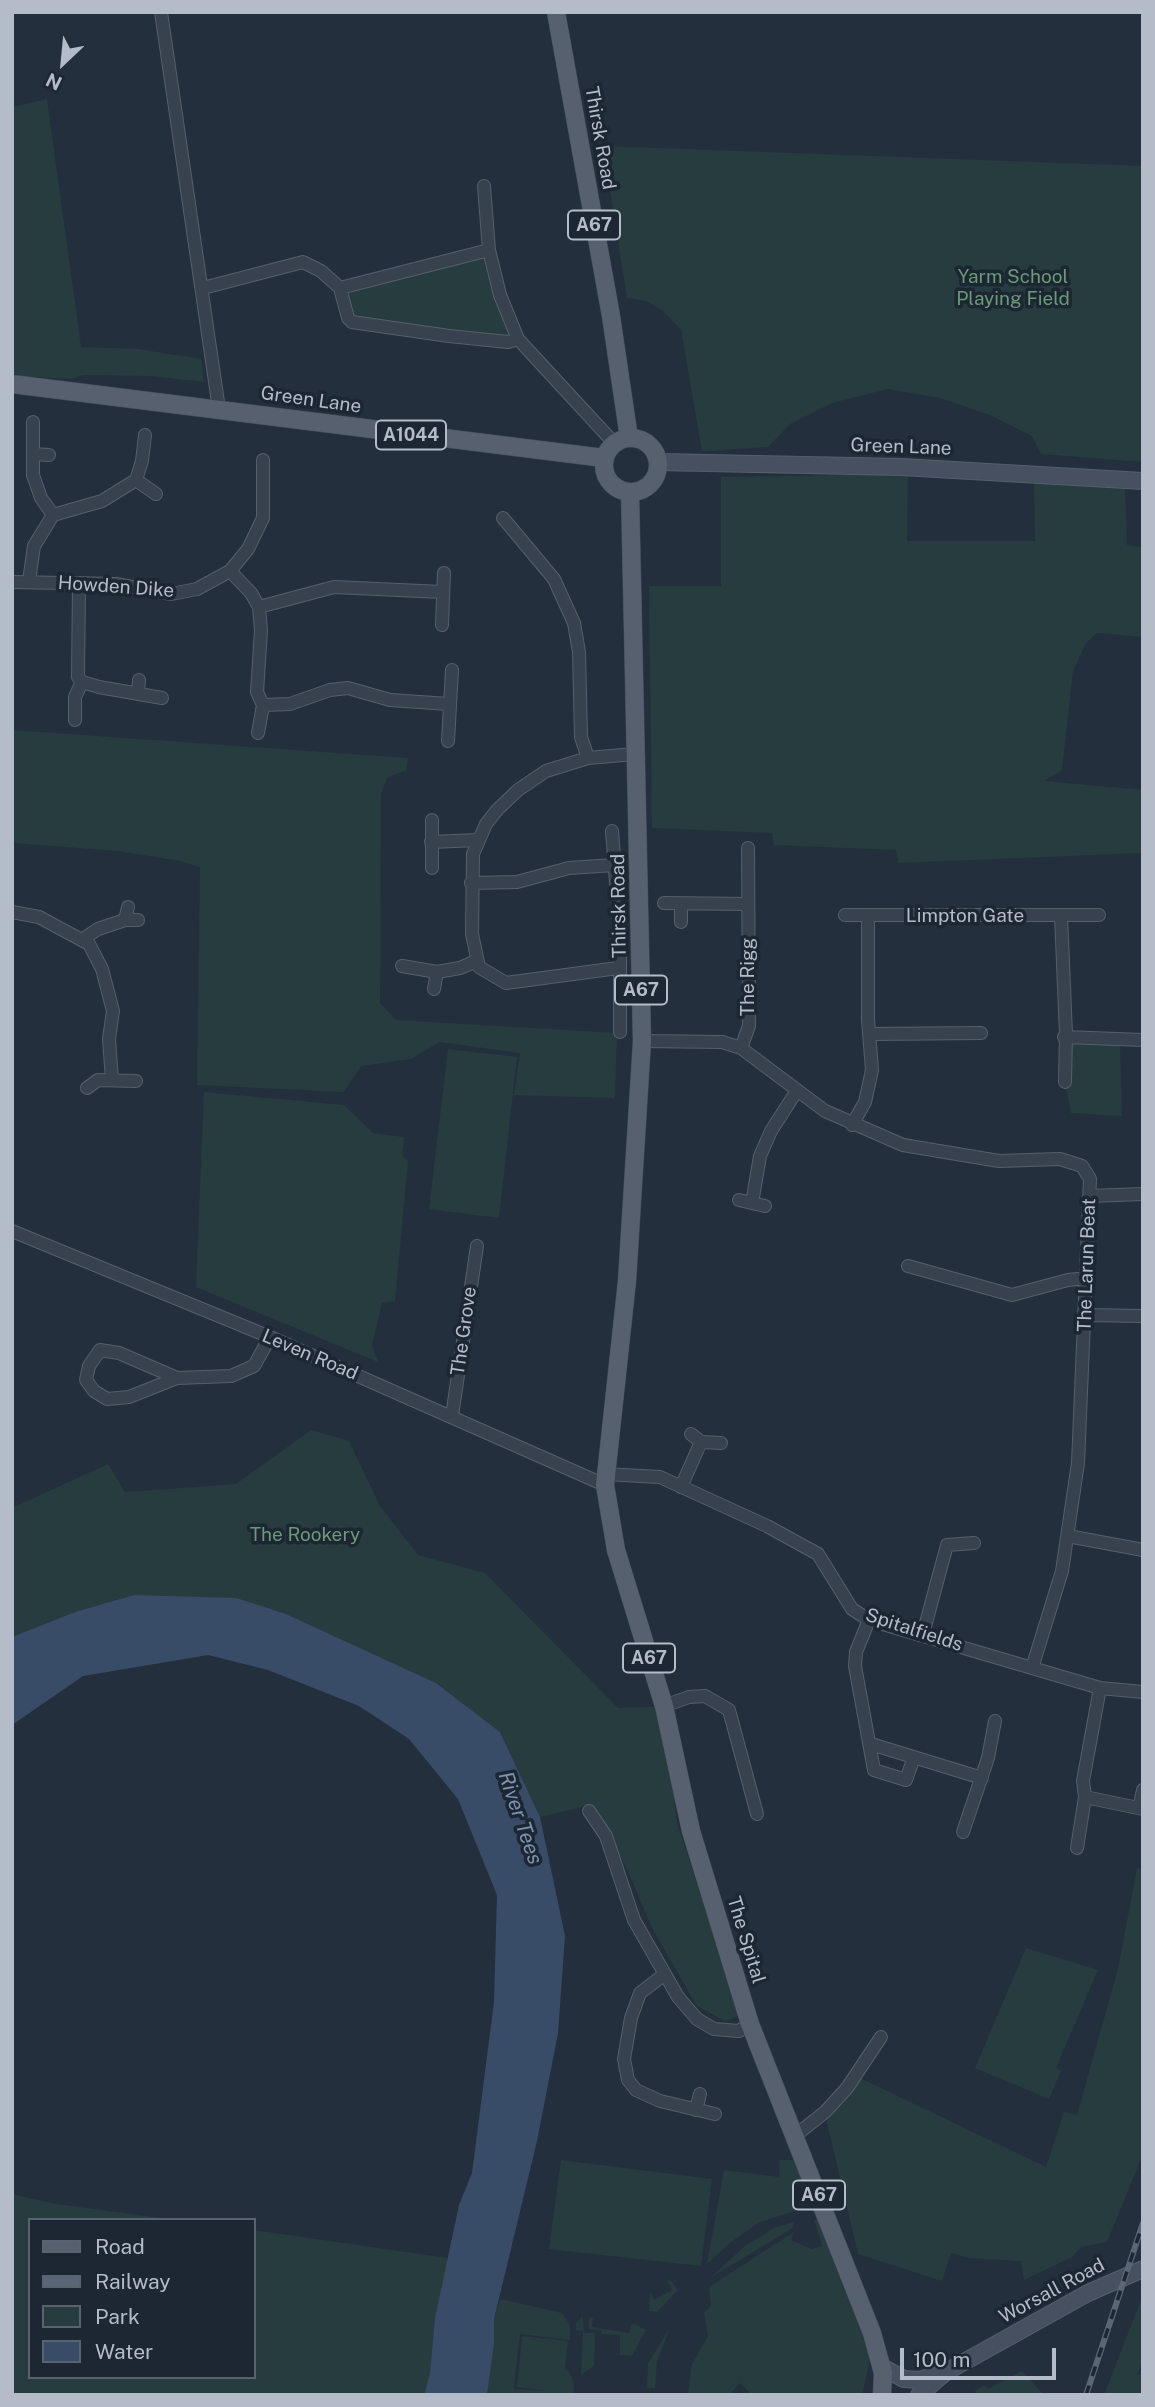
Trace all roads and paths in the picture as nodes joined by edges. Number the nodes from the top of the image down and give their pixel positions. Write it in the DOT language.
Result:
graph roads {
  1 [pos="161,12"];
  2 [pos="556,12"];
  3 [pos="484,186"];
  4 [pos="489,250"];
  5 [pos="203,288"];
  6 [pos="340,288"];
  7 [pos="518,339"];
  8 [pos="12,384"];
  9 [pos="219,409"];
  10 [pos="33,422"];
  11 [pos="145,435"];
  12 [pos="616,438"];
  13 [pos="33,454"];
  14 [pos="49,455"];
  15 [pos="604,458"];
  16 [pos="658,462"];
  17 [pos="268,468"];
  18 [pos="136,480"];
  19 [pos="1143,481"];
  20 [pos="630,493"];
  21 [pos="156,494"];
  22 [pos="53,515"];
  23 [pos="503,518"];
  24 [pos="515,532"];
  25 [pos="503,542"];
  26 [pos="229,571"];
  27 [pos="444,573"];
  28 [pos="29,581"];
  29 [pos="12,582"];
  30 [pos="79,583"];
  31 [pos="442,592"];
  32 [pos="259,607"];
  33 [pos="442,625"];
  34 [pos="452,670"];
  35 [pos="139,680"];
  36 [pos="82,682"];
  37 [pos="138,694"];
  38 [pos="162,698"];
  39 [pos="449,704"];
  40 [pos="263,705"];
  41 [pos="75,720"];
  42 [pos="258,733"];
  43 [pos="448,741"];
  44 [pos="634,754"];
  45 [pos="588,758"];
  46 [pos="432,820"];
  47 [pos="612,831"];
  48 [pos="478,840"];
  49 [pos="430,842"];
  50 [pos="748,848"];
  51 [pos="614,865"];
  52 [pos="432,868"];
  53 [pos="471,883"];
  54 [pos="617,895"];
  55 [pos="664,903"];
  56 [pos="681,904"];
  57 [pos="746,904"];
  58 [pos="12,912"];
  59 [pos="845,915"];
  60 [pos="868,915"];
  61 [pos="1099,915"];
  62 [pos="1061,916"];
  63 [pos="138,920"];
  64 [pos="681,922"];
  65 [pos="620,926"];
  66 [pos="83,939"];
  67 [pos="476,961"];
  68 [pos="402,966"];
  69 [pos="618,968"];
  70 [pos="437,972"];
  71 [pos="434,989"];
  72 [pos="620,1032"];
  73 [pos="981,1033"];
  74 [pos="870,1034"];
  75 [pos="1064,1037"];
  76 [pos="1143,1040"];
  77 [pos="642,1041"];
  78 [pos="741,1048"];
  79 [pos="112,1080"];
  80 [pos="136,1082"];
  81 [pos="1065,1082"];
  82 [pos="87,1088"];
  83 [pos="796,1092"];
  84 [pos="852,1125"];
  85 [pos="1143,1194"];
  86 [pos="1090,1196"];
  87 [pos="765,1206"];
  88 [pos="12,1230"];
  89 [pos="477,1246"];
  90 [pos="917,1266"];
  91 [pos="1088,1278"];
  92 [pos="1085,1315"];
  93 [pos="1143,1316"];
  94 [pos="270,1337"];
  95 [pos="177,1378"];
  96 [pos="452,1416"];
  97 [pos="720,1443"];
  98 [pos="604,1479"];
  99 [pos="681,1487"];
  100 [pos="1068,1536"];
  101 [pos="974,1543"];
  102 [pos="1143,1550"];
  103 [pos="869,1619"];
  104 [pos="923,1634"];
  105 [pos="1033,1665"];
  106 [pos="1100,1688"];
  107 [pos="1143,1692"];
  108 [pos="664,1706"];
  109 [pos="995,1721"];
  110 [pos="871,1744"];
  111 [pos="914,1757"];
  112 [pos="982,1778"];
  113 [pos="1143,1790"];
  114 [pos="1085,1797"];
  115 [pos="1141,1808"];
  116 [pos="752,1810"];
  117 [pos="582,1828"];
  118 [pos="963,1832"];
  119 [pos="1077,1848"];
  120 [pos="664,1974"];
  121 [pos="750,2024"];
  122 [pos="881,2037"];
  123 [pos="700,2094"];
  124 [pos="696,2110"];
  125 [pos="715,2114"];
  126 [pos="796,2135"];
  127 [pos="1143,2269"];
  128 [pos="882,2367"];
  129 [pos="946,2372"];
  130 [pos="882,2395"];
  131 [pos="919,2395"];
  1 -- 5 [label="street"];
  2 -- 12 [label="main road, Thirsk Road / A67"];
  3 -- 4 [label="street"];
  4 -- 6 [label="street"];
  4 -- 7 [label="street"];
  5 -- 6 [label="street"];
  5 -- 9 [label="street"];
  6 -- 7 [label="street"];
  7 -- 12 [label="street"];
  8 -- 9 [label="main road, Green Lane / A1044"];
  9 -- 15 [label="main road, Green Lane / A1044"];
  10 -- 13 [label="street"];
  11 -- 18 [label="street"];
  12 -- 15 [label="main road"];
  12 -- 16 [label="main road"];
  13 -- 14 [label="street"];
  13 -- 22 [label="street"];
  15 -- 20 [label="main road"];
  16 -- 19 [label="main road, Green Lane"];
  16 -- 20 [label="main road"];
  17 -- 26 [label="street, Howden Dike"];
  18 -- 21 [label="street"];
  18 -- 22 [label="street"];
  20 -- 44 [label="main road, Thirsk Road / A67"];
  22 -- 28 [label="street"];
  23 -- 24 [label="street"];
  24 -- 25 [label="street"];
  24 -- 45 [label="street"];
  26 -- 30 [label="street, Howden Dike"];
  26 -- 32 [label="street"];
  27 -- 31 [label="street"];
  28 -- 29 [label="street, Howden Dike"];
  28 -- 30 [label="street, Howden Dike"];
  30 -- 36 [label="street"];
  31 -- 32 [label="street"];
  31 -- 33 [label="street"];
  32 -- 40 [label="street"];
  34 -- 39 [label="street"];
  35 -- 37 [label="street"];
  36 -- 37 [label="street"];
  36 -- 41 [label="street"];
  37 -- 38 [label="street"];
  39 -- 40 [label="street"];
  39 -- 43 [label="street"];
  40 -- 42 [label="street"];
  44 -- 45 [label="street"];
  44 -- 77 [label="main road, Thirsk Road / A67"];
  45 -- 48 [label="street"];
  46 -- 49 [label="street"];
  47 -- 51 [label="street"];
  48 -- 49 [label="street"];
  48 -- 53 [label="street"];
  49 -- 52 [label="street"];
  50 -- 57 [label="street, The Rigg"];
  51 -- 53 [label="street"];
  51 -- 54 [label="street"];
  53 -- 67 [label="street"];
  55 -- 56 [label="street"];
  56 -- 57 [label="street"];
  56 -- 64 [label="street"];
  57 -- 78 [label="street, The Rigg"];
  58 -- 66 [label="street"];
  59 -- 60 [label="street, Limpton Gate"];
  60 -- 62 [label="street, Limpton Gate"];
  60 -- 74 [label="street"];
  61 -- 62 [label="street, Limpton Gate"];
  62 -- 75 [label="street"];
  63 -- 66 [label="street"];
  65 -- 69 [label="street"];
  66 -- 79 [label="street"];
  67 -- 69 [label="street"];
  67 -- 70 [label="street"];
  68 -- 70 [label="street"];
  69 -- 72 [label="street"];
  70 -- 71 [label="street"];
  73 -- 74 [label="street"];
  74 -- 84 [label="street"];
  75 -- 76 [label="street"];
  75 -- 81 [label="street"];
  77 -- 78 [label="street, The Larun Beat"];
  77 -- 98 [label="main road, Thirsk Road / A67"];
  78 -- 83 [label="street, The Larun Beat"];
  79 -- 80 [label="street"];
  79 -- 82 [label="street"];
  83 -- 84 [label="street, The Larun Beat"];
  83 -- 87 [label="street"];
  84 -- 86 [label="street, The Larun Beat"];
  85 -- 86 [label="street"];
  86 -- 91 [label="street, The Larun Beat"];
  88 -- 94 [label="street, Leven Road"];
  89 -- 96 [label="street, The Grove"];
  90 -- 91 [label="street"];
  91 -- 92 [label="street, The Larun Beat"];
  92 -- 93 [label="street"];
  92 -- 100 [label="street, The Larun Beat"];
  94 -- 95 [label="street"];
  94 -- 96 [label="street, Leven Road"];
  95 -- 95 [label="street"];
  96 -- 98 [label="street, Leven Road"];
  97 -- 99 [label="street"];
  98 -- 99 [label="street, Spitalfields"];
  98 -- 108 [label="main road, The Spital / A67"];
  99 -- 103 [label="street, Spitalfields"];
  100 -- 102 [label="street"];
  100 -- 105 [label="street, The Larun Beat"];
  101 -- 104 [label="street"];
  103 -- 104 [label="street, Spitalfields"];
  103 -- 110 [label="street"];
  104 -- 105 [label="street, Spitalfields"];
  105 -- 106 [label="street, Spitalfields"];
  106 -- 107 [label="street, Spitalfields"];
  106 -- 114 [label="street"];
  108 -- 116 [label="street"];
  108 -- 121 [label="main road, The Spital / A67"];
  109 -- 112 [label="street"];
  110 -- 111 [label="street"];
  110 -- 111 [label="street"];
  111 -- 112 [label="street"];
  112 -- 118 [label="street"];
  113 -- 115 [label="street"];
  114 -- 115 [label="street"];
  114 -- 119 [label="street"];
  117 -- 120 [label="street"];
  120 -- 121 [label="street"];
  120 -- 124 [label="street"];
  121 -- 126 [label="main road, The Spital / A67"];
  122 -- 126 [label="street"];
  123 -- 124 [label="street"];
  124 -- 125 [label="street"];
  126 -- 128 [label="main road, The Spital / A67"];
  127 -- 129 [label="main road, Worsall Road"];
  128 -- 129 [label="main road, Worsall Road"];
  128 -- 130 [label="main road, The Spital / A67"];
  129 -- 131 [label="main road, Worsall Road"];
}
